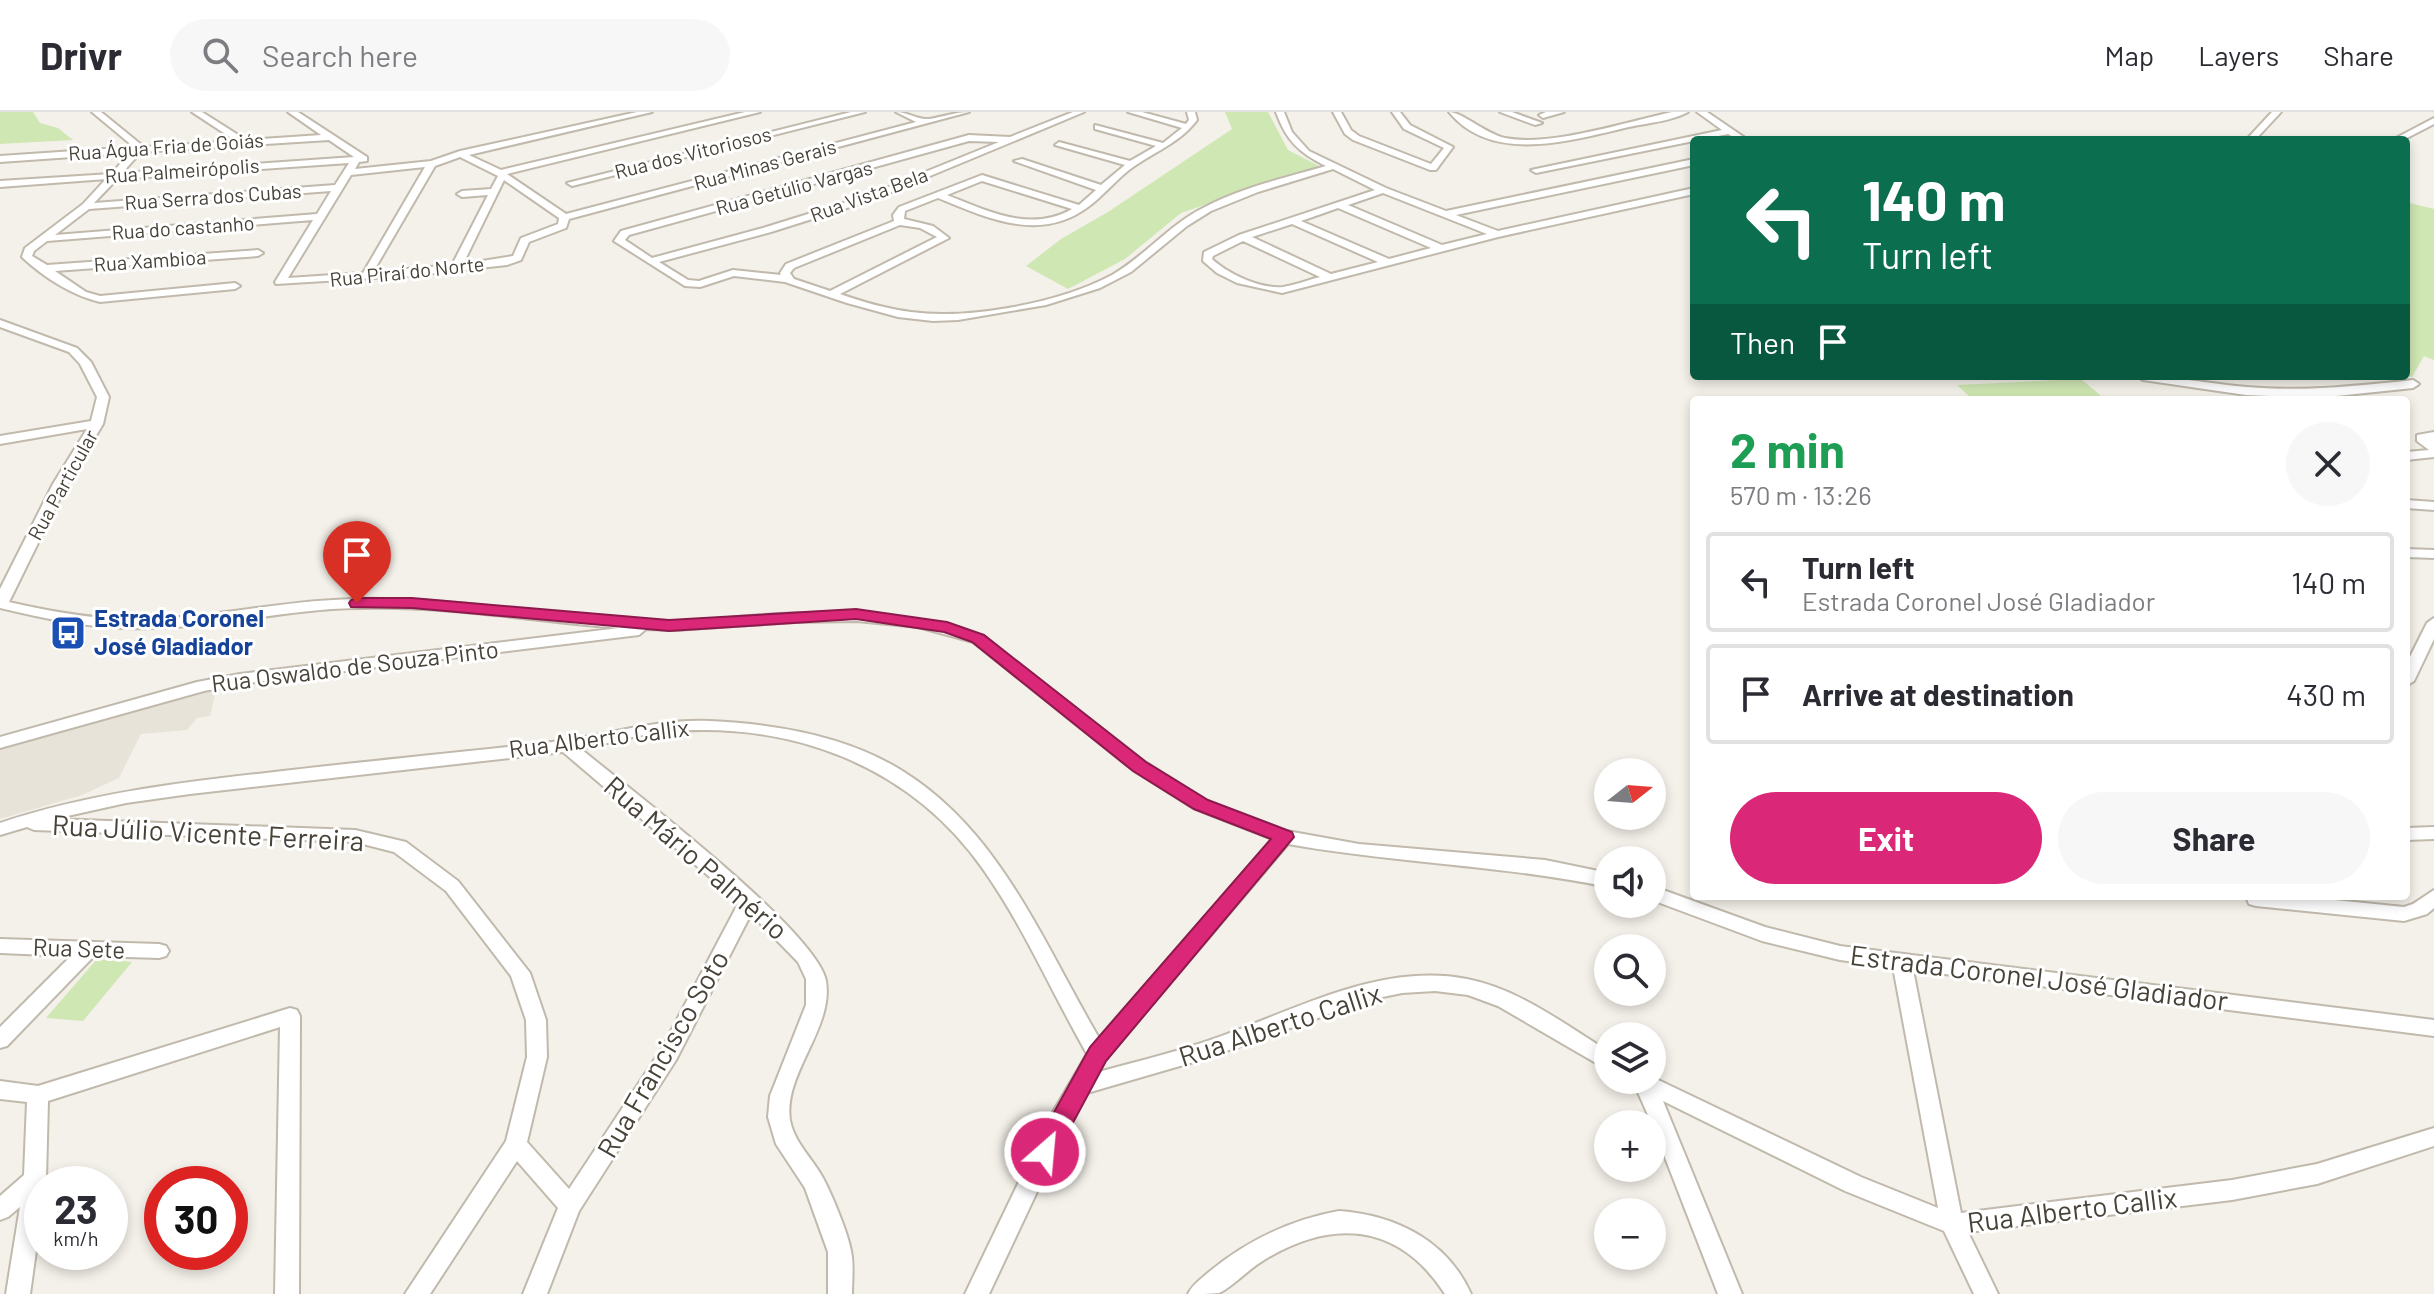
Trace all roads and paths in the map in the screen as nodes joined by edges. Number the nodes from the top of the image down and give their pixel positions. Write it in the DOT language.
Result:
graph roads {
  1 [pos="96,112"];
  2 [pos="196,112"];
  3 [pos="292,112"];
  4 [pos="648,112"];
  5 [pos="756,112"];
  6 [pos="861,112"];
  7 [pos="900,112"];
  8 [pos="965,112"];
  9 [pos="1080,112"];
  10 [pos="1132,112"];
  11 [pos="1191,112"];
  12 [pos="1280,112"];
  13 [pos="1337,112"];
  14 [pos="1396,112"];
  15 [pos="1453,112"];
  16 [pos="1504,112"];
  17 [pos="1560,112"];
  18 [pos="1684,112"];
  19 [pos="1701,112"];
  20 [pos="2277,112"];
  21 [pos="2426,112"];
  22 [pos="1121,117"];
  23 [pos="1542,117"];
  24 [pos="2434,119"];
  25 [pos="1110,122"];
  26 [pos="925,123"];
  27 [pos="1188,127"];
  28 [pos="1729,131"];
  29 [pos="1704,136"];
  30 [pos="1737,136"];
  31 [pos="2254,136"];
  32 [pos="2404,136"];
  33 [pos="331,137"];
  34 [pos="1690,139"];
  35 [pos="1010,140"];
  36 [pos="242,141"];
  37 [pos="1534,142"];
  38 [pos="1059,145"];
  39 [pos="1165,146"];
  40 [pos="140,148"];
  41 [pos="812,152"];
  42 [pos="460,154"];
  43 [pos="0,159"];
  44 [pos="360,159"];
  45 [pos="825,159"];
  46 [pos="1019,161"];
  47 [pos="1690,163"];
  48 [pos="432,164"];
  49 [pos="1132,164"];
  50 [pos="838,166"];
  51 [pos="1335,166"];
  52 [pos="378,170"];
  53 [pos="1536,170"];
  54 [pos="349,172"];
  55 [pos="851,173"];
  56 [pos="501,174"];
  57 [pos="114,176"];
  58 [pos="572,183"];
  59 [pos="0,184"];
  60 [pos="339,188"];
  61 [pos="1103,189"];
  62 [pos="1383,190"];
  63 [pos="493,192"];
  64 [pos="1690,192"];
  65 [pos="462,194"];
  66 [pos="938,195"];
  67 [pos="1337,204"];
  68 [pos="86,206"];
  69 [pos="1080,208"];
  70 [pos="1444,214"];
  71 [pos="318,217"];
  72 [pos="564,217"];
  73 [pos="1291,220"];
  74 [pos="899,222"];
  75 [pos="1497,234"];
  76 [pos="1243,237"];
  77 [pos="49,238"];
  78 [pos="1442,249"];
  79 [pos="258,253"];
  80 [pos="517,258"];
  81 [pos="651,261"];
  82 [pos="1385,261"];
  83 [pos="456,268"];
  84 [pos="41,269"];
  85 [pos="366,276"];
  86 [pos="1329,277"];
  87 [pos="786,279"];
  88 [pos="235,286"];
  89 [pos="832,294"];
  90 [pos="0,323"];
  91 [pos="2170,380"];
  92 [pos="2413,384"];
  93 [pos="2246,391"];
  94 [pos="2230,396"];
  95 [pos="97,424"];
  96 [pos="2427,437"];
  97 [pos="0,440"];
  98 [pos="2434,450"];
  99 [pos="2410,455"];
  100 [pos="2410,504"];
  101 [pos="2434,506"];
  102 [pos="2410,553"];
  103 [pos="2434,554"];
  104 [pos="0,604"];
  105 [pos="24,610"];
  106 [pos="526,615"];
  107 [pos="0,618"];
  108 [pos="2434,623"];
  109 [pos="669,626"];
  110 [pos="509,648"];
  111 [pos="2410,673"];
  112 [pos="0,743"];
  113 [pos="566,745"];
  114 [pos="7,826"];
  115 [pos="2434,833"];
  116 [pos="2410,834"];
  117 [pos="1284,837"];
  118 [pos="1594,877"];
  119 [pos="2434,897"];
  120 [pos="1666,898"];
  121 [pos="750,899"];
  122 [pos="2266,900"];
  123 [pos="0,946"];
  124 [pos="89,949"];
  125 [pos="159,951"];
  126 [pos="1902,962"];
  127 [pos="2434,1028"];
  128 [pos="0,1040"];
  129 [pos="1594,1053"];
  130 [pos="1098,1054"];
  131 [pos="1080,1086"];
  132 [pos="0,1090"];
  133 [pos="1647,1094"];
  134 [pos="1666,1094"];
  135 [pos="38,1095"];
  136 [pos="2434,1137"];
  137 [pos="516,1144"];
  138 [pos="35,1166"];
  139 [pos="24,1189"];
  140 [pos="570,1206"];
  141 [pos="0,1210"];
  142 [pos="1952,1224"];
  143 [pos="24,1253"];
  144 [pos="18,1294"];
  145 [pos="287,1294"];
  146 [pos="417,1294"];
  147 [pos="535,1294"];
  148 [pos="840,1294"];
  149 [pos="977,1294"];
  150 [pos="1200,1294"];
  151 [pos="1459,1294"];
  152 [pos="1730,1294"];
  153 [pos="1986,1294"];
  1 -- 40 [label="street"];
  2 -- 36 [label="street"];
  3 -- 33 [label="street"];
  4 -- 42 [label="street"];
  5 -- 56 [label="street"];
  6 -- 58 [label="street, Rua dos Vitoriosos"];
  7 -- 26 [label="street"];
  8 -- 26 [label="street, Rua Minas Gerais"];
  9 -- 35 [label="street, Rua Vista Bela"];
  10 -- 22 [label="street"];
  10 -- 27 [label="street"];
  11 -- 27 [label="street"];
  12 -- 51 [label="street"];
  13 -- 14 [label="street"];
  15 -- 37 [label="street"];
  16 -- 23 [label="street"];
  17 -- 23 [label="street"];
  18 -- 37 [label="street"];
  19 -- 28 [label="street"];
  20 -- 31 [label="street"];
  21 -- 24 [label="street"];
  23 -- 37 [label="street"];
  24 -- 32 [label="street"];
  25 -- 39 [label="street"];
  26 -- 41 [label="street, Rua Minas Gerais"];
  27 -- 39 [label="street"];
  28 -- 29 [label="street"];
  28 -- 30 [label="street"];
  33 -- 36 [label="street, Rua Água Fria de Goiás"];
  33 -- 44 [label="street"];
  34 -- 53 [label="street"];
  35 -- 55 [label="street, Rua Getúlio Vargas"];
  35 -- 81 [label="street, Rua Vista Bela"];
  36 -- 40 [label="street, Rua Água Fria de Goiás"];
  38 -- 49 [label="street"];
  39 -- 49 [label="street"];
  40 -- 43 [label="street, Rua Água Fria de Goiás"];
  40 -- 57 [label="street"];
  41 -- 45 [label="street"];
  41 -- 72 [label="street, Rua Minas Gerais"];
  42 -- 48 [label="street"];
  42 -- 56 [label="street"];
  44 -- 52 [label="street"];
  44 -- 54 [label="street"];
  44 -- 57 [label="street, Rua Palmeirópolis"];
  46 -- 61 [label="street"];
  47 -- 70 [label="street"];
  48 -- 52 [label="street"];
  48 -- 85 [label="street"];
  49 -- 61 [label="street"];
  50 -- 55 [label="street"];
  51 -- 62 [label="street"];
  51 -- 89 [label="street"];
  52 -- 54 [label="street"];
  54 -- 60 [label="street"];
  55 -- 81 [label="street, Rua Getúlio Vargas"];
  56 -- 63 [label="street"];
  56 -- 72 [label="street"];
  57 -- 59 [label="street, Rua Palmeirópolis"];
  57 -- 68 [label="street"];
  60 -- 68 [label="street, Rua Serra dos Cubas"];
  60 -- 71 [label="street"];
  61 -- 69 [label="street"];
  62 -- 67 [label="street"];
  62 -- 70 [label="street"];
  63 -- 65 [label="street"];
  63 -- 83 [label="street"];
  64 -- 75 [label="street"];
  66 -- 69 [label="street"];
  66 -- 69 [label="street"];
  66 -- 74 [label="street"];
  67 -- 73 [label="street"];
  67 -- 78 [label="street"];
  68 -- 77 [label="street"];
  70 -- 75 [label="street"];
  71 -- 77 [label="street, Rua do castanho"];
  71 -- 85 [label="street, Rua Piraí do Norte"];
  72 -- 80 [label="street, Rua Minas Gerais"];
  73 -- 76 [label="street"];
  73 -- 82 [label="street"];
  74 -- 87 [label="street"];
  74 -- 89 [label="street"];
  75 -- 78 [label="street"];
  76 -- 86 [label="street"];
  76 -- 86 [label="street"];
  77 -- 84 [label="street"];
  78 -- 82 [label="street"];
  79 -- 84 [label="street, Rua Xambioa"];
  80 -- 83 [label="street, Rua Piraí do Norte"];
  81 -- 87 [label="street"];
  82 -- 86 [label="street"];
  83 -- 85 [label="street, Rua Piraí do Norte"];
  84 -- 88 [label="street"];
  87 -- 89 [label="street"];
  90 -- 95 [label="street, Rua Particular"];
  91 -- 93 [label="street"];
  92 -- 93 [label="street"];
  93 -- 94 [label="street"];
  95 -- 97 [label="street"];
  95 -- 104 [label="street, Rua Particular"];
  96 -- 98 [label="street"];
  98 -- 99 [label="street"];
  100 -- 101 [label="street"];
  102 -- 103 [label="street"];
  104 -- 105 [label="street"];
  105 -- 106 [label="street"];
  105 -- 107 [label="street"];
  106 -- 109 [label="street"];
  106 -- 110 [label="street"];
  108 -- 111 [label="street"];
  109 -- 110 [label="street, Rua Oswaldo de Souza Pinto"];
  109 -- 117 [label="street"];
  110 -- 112 [label="street, Rua Oswaldo de Souza Pinto"];
  113 -- 114 [label="street, Rua Alberto Callix"];
  113 -- 121 [label="street, Rua Mário Palmério"];
  113 -- 130 [label="street, Rua Alberto Callix"];
  114 -- 137 [label="street, Rua Júlio Vicente Ferreira"];
  115 -- 116 [label="street"];
  117 -- 118 [label="street"];
  117 -- 130 [label="street"];
  119 -- 122 [label="street"];
  120 -- 126 [label="street, Estrada Coronel José Gladiador"];
  121 -- 140 [label="street, Rua Francisco Soto"];
  121 -- 148 [label="street, Rua Mário Palmério"];
  123 -- 124 [label="street, Rua Sete"];
  124 -- 125 [label="street, Rua Sete"];
  124 -- 128 [label="street"];
  126 -- 127 [label="street, Estrada Coronel José Gladiador"];
  126 -- 142 [label="street"];
  129 -- 131 [label="street, Rua Alberto Callix"];
  130 -- 131 [label="street"];
  131 -- 149 [label="street"];
  132 -- 135 [label="street"];
  133 -- 152 [label="street"];
  134 -- 142 [label="street, Rua Alberto Callix"];
  135 -- 138 [label="street"];
  135 -- 145 [label="street"];
  136 -- 142 [label="street, Rua Alberto Callix"];
  137 -- 140 [label="street"];
  137 -- 146 [label="street, Rua Júlio Vicente Ferreira"];
  139 -- 141 [label="street"];
  140 -- 147 [label="street"];
  142 -- 153 [label="street"];
  143 -- 144 [label="street"];
  150 -- 151 [label="street"];
}
